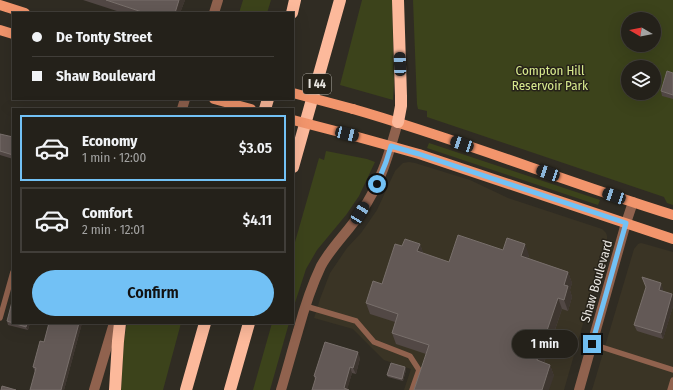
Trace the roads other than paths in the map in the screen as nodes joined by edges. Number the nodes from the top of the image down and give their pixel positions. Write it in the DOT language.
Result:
graph roads {
  1 [pos="218,0"];
  2 [pos="295,0"];
  3 [pos="340,0"];
  4 [pos="398,0"];
  5 [pos="0,5"];
  6 [pos="22,12"];
  7 [pos="214,12"];
  8 [pos="292,12"];
  9 [pos="0,30"];
  10 [pos="12,34"];
  11 [pos="294,93"];
  12 [pos="218,100"];
  13 [pos="248,108"];
  14 [pos="294,120"];
  15 [pos="398,122"];
  16 [pos="391,146"];
  17 [pos="294,163"];
  18 [pos="633,202"];
  19 [pos="673,215"];
  20 [pos="626,223"];
  21 [pos="673,239"];
  22 [pos="12,276"];
  23 [pos="305,306"];
  24 [pos="0,318"];
  25 [pos="114,324"];
  26 [pos="120,324"];
  27 [pos="205,324"];
  28 [pos="249,324"];
  29 [pos="592,344"];
  30 [pos="673,370"];
  31 [pos="673,380"];
  32 [pos="94,390"];
  33 [pos="115,390"];
  34 [pos="186,390"];
  35 [pos="230,390"];
  36 [pos="281,390"];
  37 [pos="412,390"];
  38 [pos="578,390"];
  39 [pos="670,390"];
  1 -- 7 [label="street"];
  2 -- 8 [label="highway"];
  3 -- 17 [label="highway, I 44"];
  4 -- 15 [label="highway"];
  5 -- 6 [label="main road"];
  9 -- 10 [label="main road"];
  11 -- 15 [label="main road, bridge"];
  12 -- 13 [label="main road"];
  14 -- 16 [label="main road, bridge"];
  15 -- 16 [label="street"];
  15 -- 18 [label="main road"];
  16 -- 20 [label="main road"];
  16 -- 23 [label="street"];
  18 -- 19 [label="main road"];
  18 -- 20 [label="street, Shaw Boulevard"];
  20 -- 21 [label="main road"];
  20 -- 29 [label="street, Shaw Boulevard"];
  22 -- 24 [label="lane"];
  23 -- 36 [label="street"];
  23 -- 37 [label="lane"];
  25 -- 32 [label="street"];
  26 -- 33 [label="highway"];
  27 -- 34 [label="highway"];
  28 -- 35 [label="highway"];
  29 -- 30 [label="lane"];
  29 -- 38 [label="street, Shaw Boulevard"];
  31 -- 39 [label="lane"];
}
